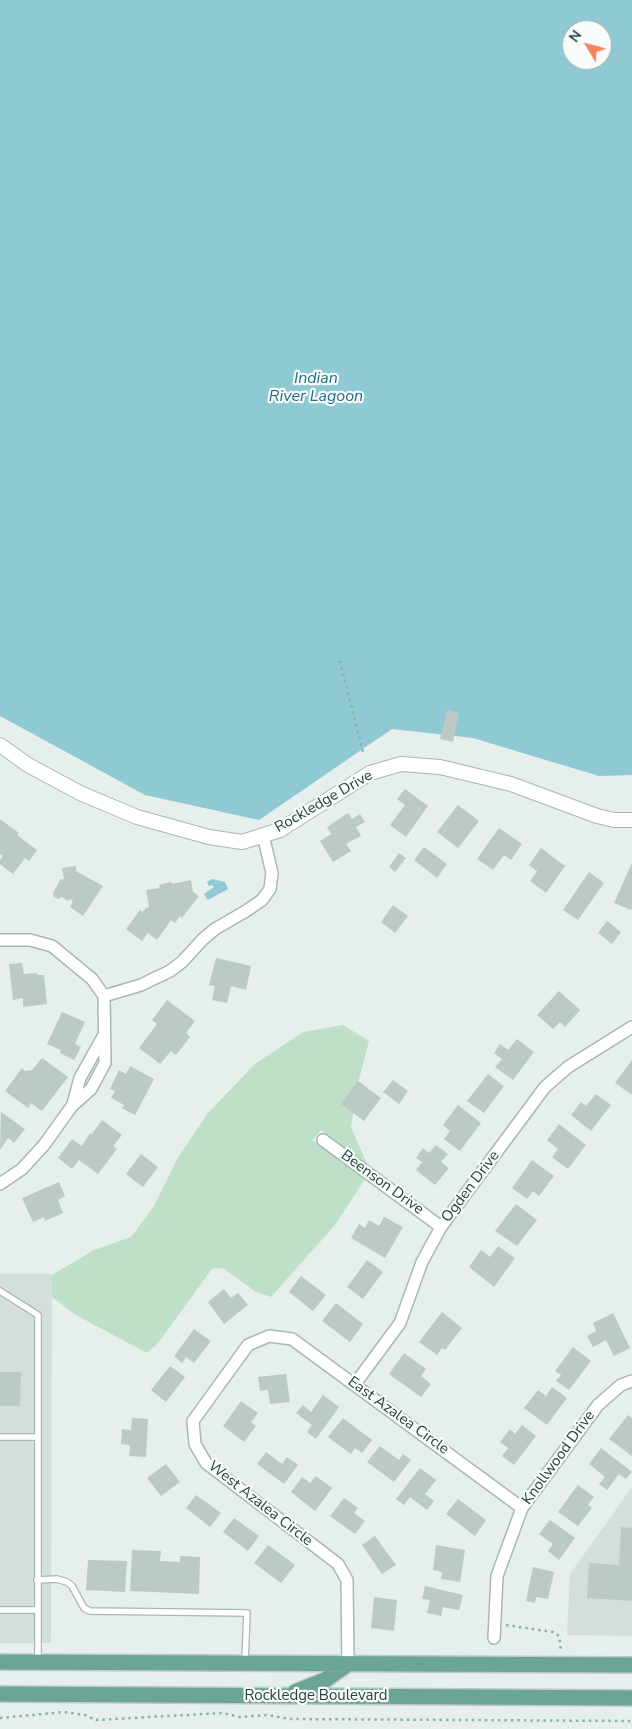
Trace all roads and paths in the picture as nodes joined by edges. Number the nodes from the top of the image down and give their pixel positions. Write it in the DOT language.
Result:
graph roads {
  1 [pos="340,661"];
  2 [pos="0,745"];
  3 [pos="363,752"];
  4 [pos="632,820"];
  5 [pos="262,835"];
  6 [pos="0,940"];
  7 [pos="104,996"];
  8 [pos="632,1027"];
  9 [pos="323,1140"];
  10 [pos="0,1184"];
  11 [pos="441,1227"];
  12 [pos="0,1291"];
  13 [pos="269,1336"];
  14 [pos="632,1382"];
  15 [pos="355,1384"];
  16 [pos="0,1437"];
  17 [pos="37,1437"];
  18 [pos="522,1508"];
  19 [pos="36,1580"];
  20 [pos="0,1610"];
  21 [pos="37,1610"];
  22 [pos="495,1623"];
  23 [pos="494,1638"];
  24 [pos="0,1662"];
  25 [pos="38,1662"];
  26 [pos="245,1663"];
  27 [pos="348,1664"];
  28 [pos="560,1665"];
  29 [pos="632,1665"];
  30 [pos="0,1694"];
  31 [pos="287,1696"];
  32 [pos="632,1698"];
  33 [pos="0,1718"];
  34 [pos="632,1721"];
  1 -- 3 [label="path"];
  2 -- 5 [label="street, Rockledge Drive"];
  4 -- 5 [label="street, Rockledge Drive"];
  5 -- 7 [label="street"];
  6 -- 7 [label="street"];
  7 -- 10 [label="street"];
  8 -- 11 [label="street, Ogden Drive"];
  9 -- 11 [label="street, Beenson Drive"];
  11 -- 15 [label="street, Ogden Drive"];
  12 -- 17 [label="lane"];
  13 -- 15 [label="street, East Azalea Circle"];
  13 -- 27 [label="street, West Azalea Circle"];
  14 -- 18 [label="street, Knollwood Drive"];
  15 -- 18 [label="street, East Azalea Circle"];
  16 -- 17 [label="lane"];
  17 -- 19 [label="lane"];
  18 -- 22 [label="street, Knollwood Drive"];
  19 -- 21 [label="lane"];
  19 -- 26 [label="lane"];
  20 -- 21 [label="lane"];
  21 -- 25 [label="lane"];
  22 -- 23 [label="street, Knollwood Drive"];
  22 -- 28 [label="path"];
  24 -- 25 [label="main road"];
  25 -- 26 [label="main road"];
  26 -- 27 [label="main road"];
  27 -- 28 [label="main road"];
  27 -- 31 [label="main road"];
  28 -- 29 [label="main road"];
  30 -- 31 [label="main road, Rockledge Boulevard"];
  31 -- 32 [label="main road, Rockledge Boulevard"];
  33 -- 34 [label="path"];
}
